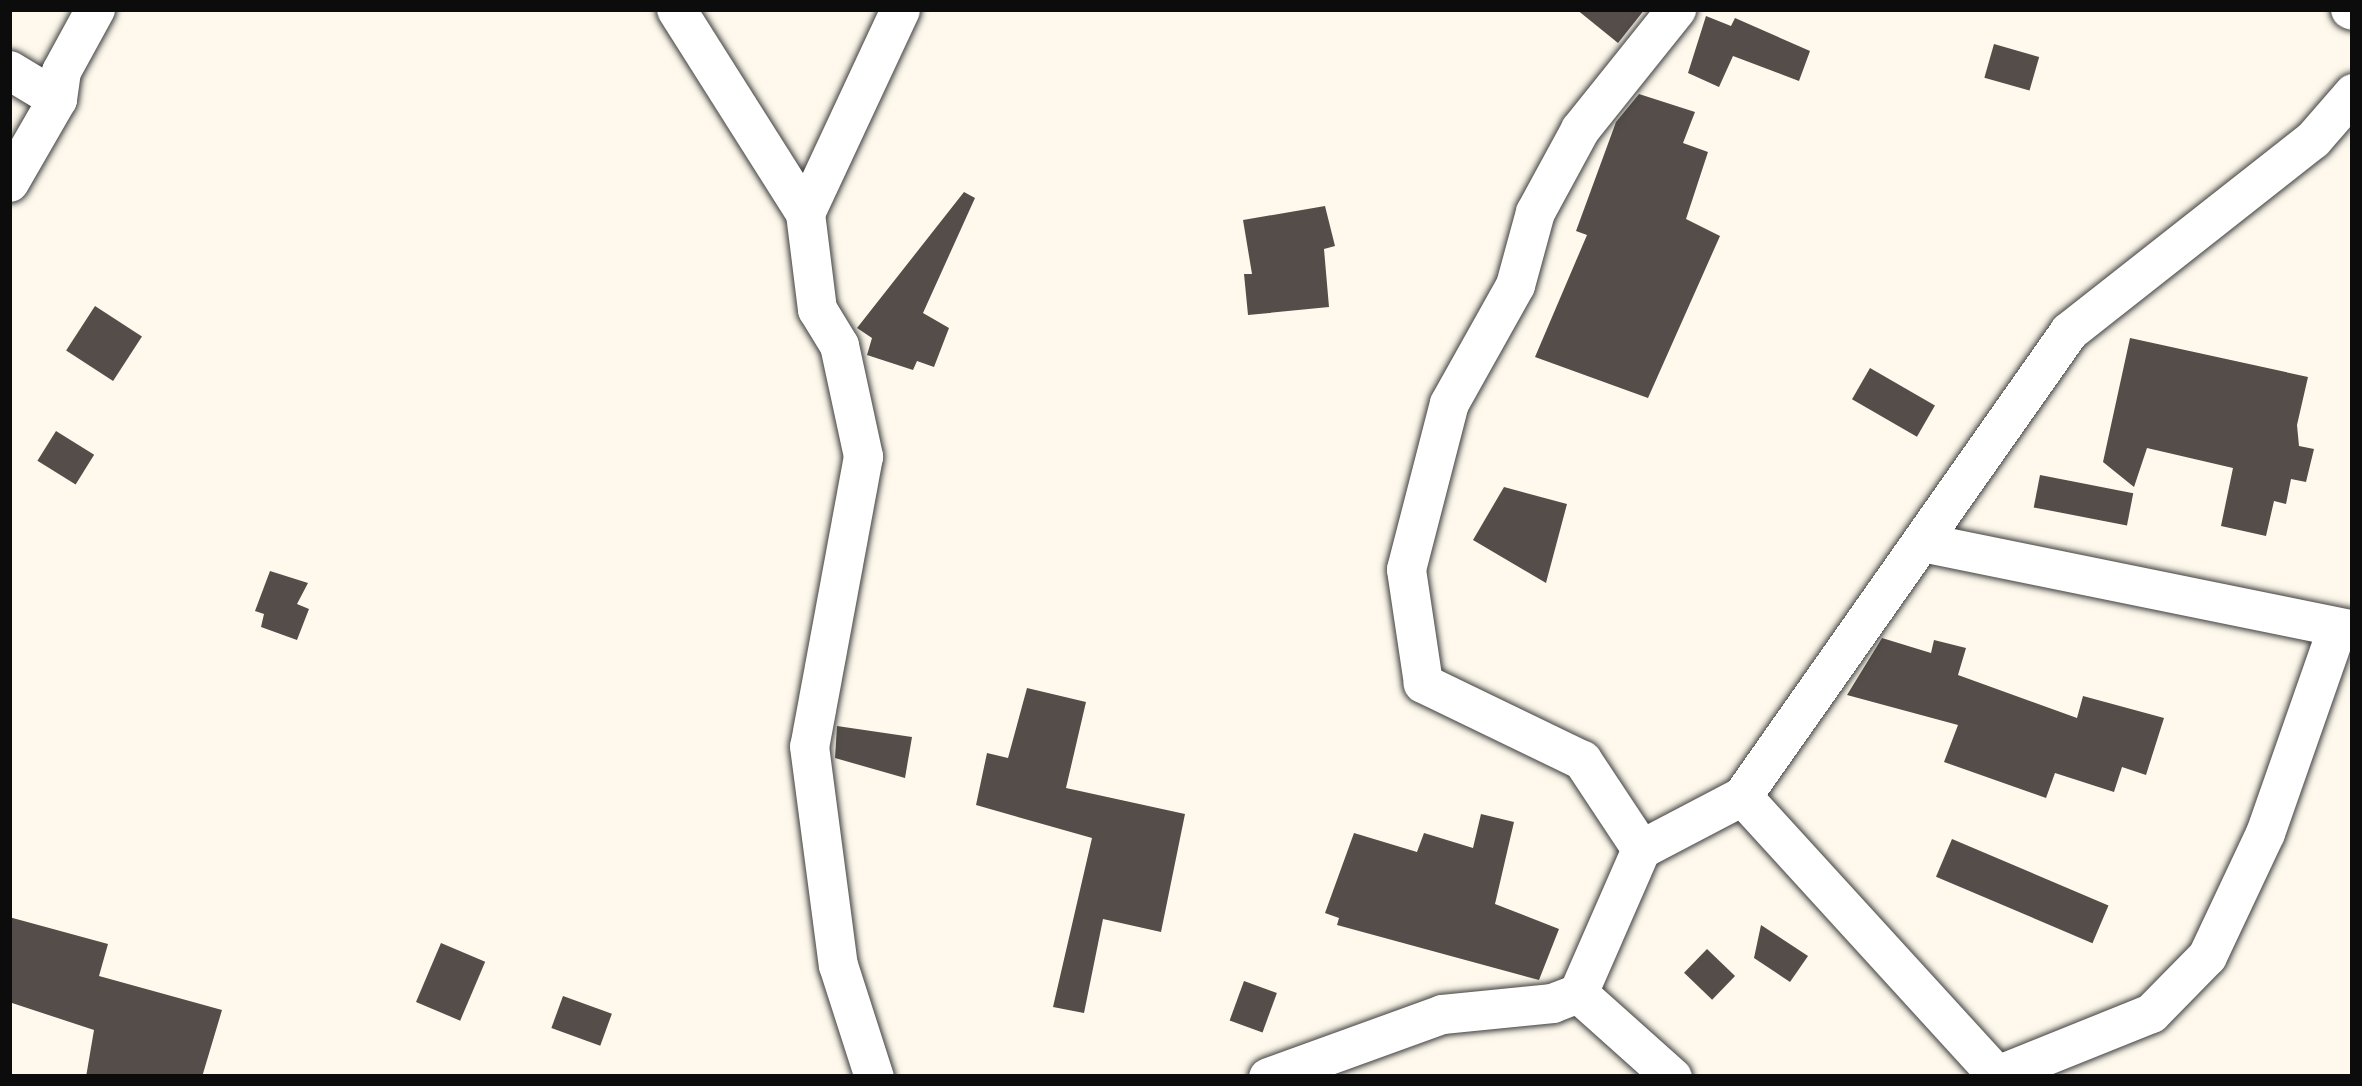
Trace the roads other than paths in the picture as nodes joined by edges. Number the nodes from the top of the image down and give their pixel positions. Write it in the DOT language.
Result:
graph roads {
  1 [pos="95,9"];
  2 [pos="676,9"];
  3 [pos="900,9"];
  4 [pos="1676,9"];
  5 [pos="9,70"];
  6 [pos="2353,93"];
  7 [pos="58,99"];
  8 [pos="9,182"];
  9 [pos="805,213"];
  10 [pos="1922,542"];
  11 [pos="2345,629"];
  12 [pos="1742,796"];
  13 [pos="1641,849"];
  14 [pos="1578,993"];
  15 [pos="1994,1076"];
  16 [pos="874,1077"];
  17 [pos="1268,1077"];
  18 [pos="1672,1077"];
  1 -- 7 [label="street"];
  2 -- 9 [label="street"];
  3 -- 9 [label="street"];
  4 -- 13 [label="street"];
  5 -- 7 [label="street"];
  6 -- 10 [label="street"];
  7 -- 8 [label="street"];
  9 -- 16 [label="street"];
  10 -- 11 [label="street"];
  10 -- 12 [label="street"];
  11 -- 15 [label="street"];
  12 -- 13 [label="street"];
  12 -- 15 [label="street"];
  13 -- 14 [label="street"];
  14 -- 17 [label="street"];
  14 -- 18 [label="street"];
}
